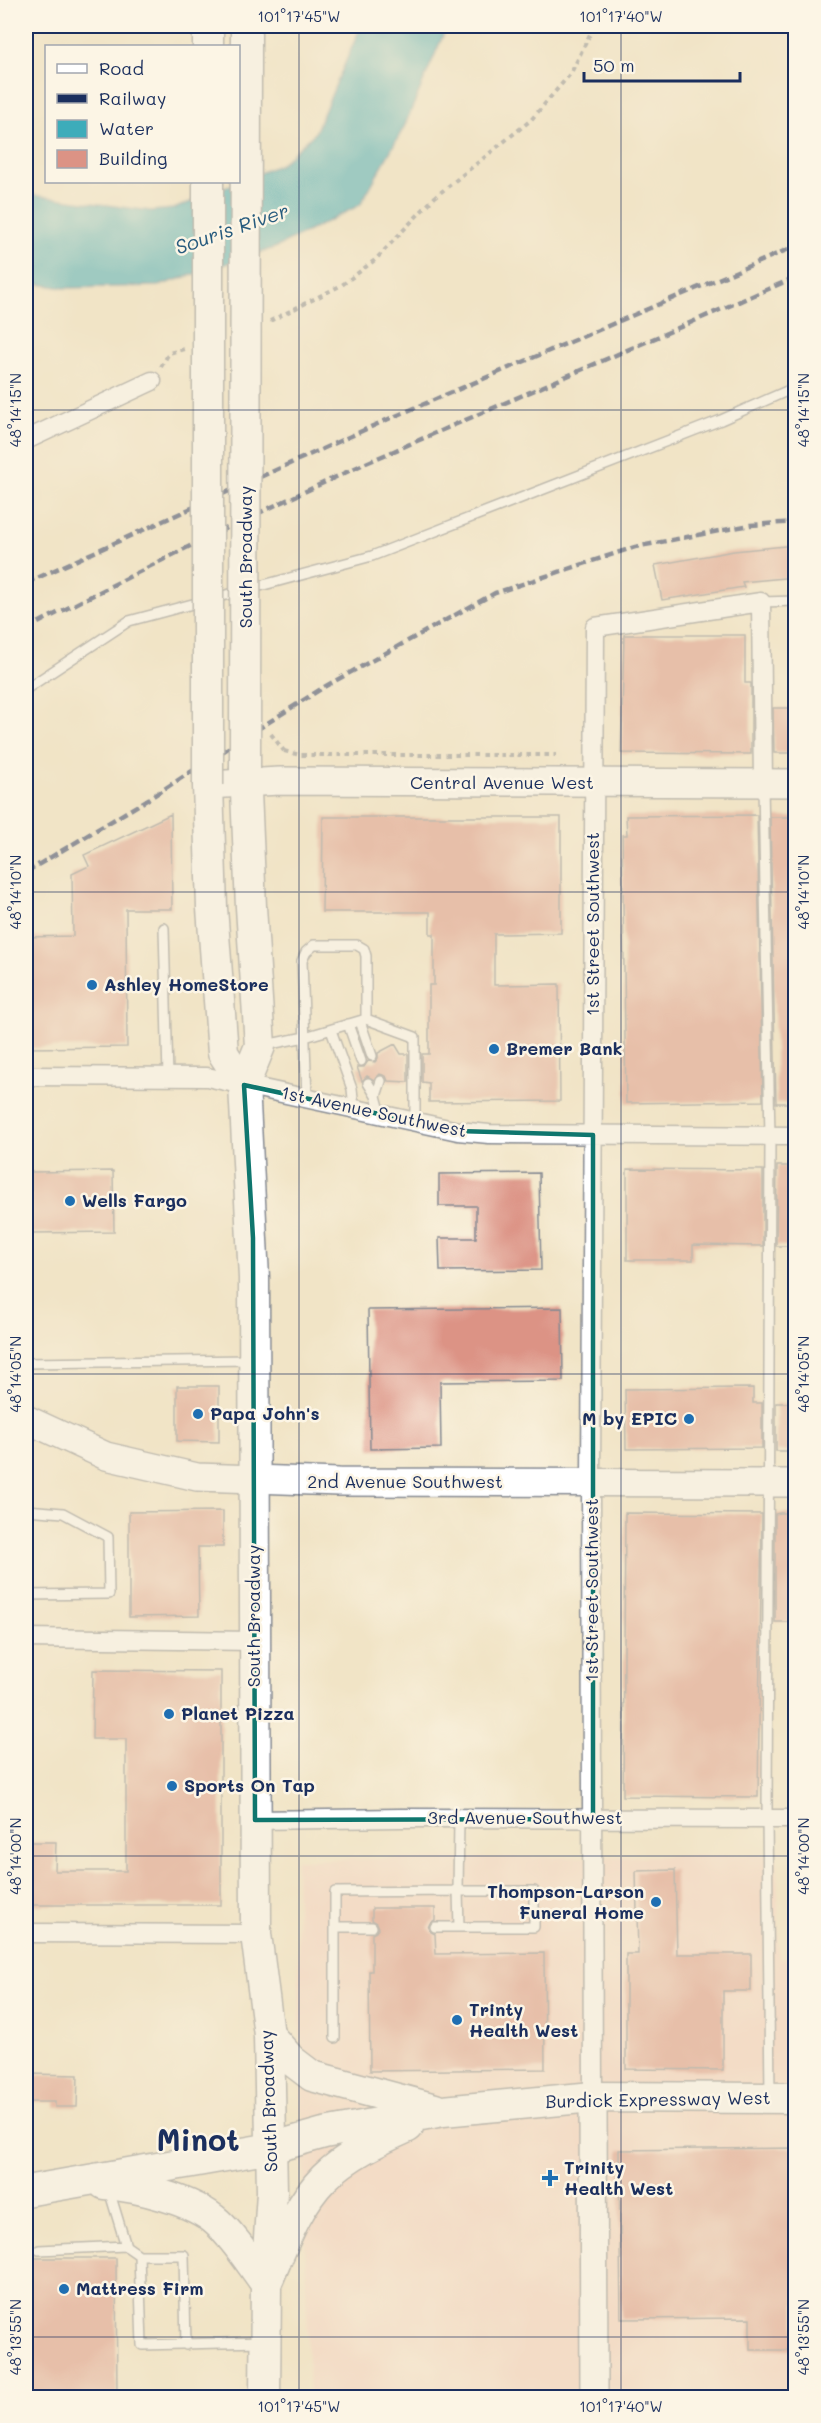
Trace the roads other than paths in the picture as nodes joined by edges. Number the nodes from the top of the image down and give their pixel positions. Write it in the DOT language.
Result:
graph roads {
  1 [pos="208,26"];
  2 [pos="246,26"];
  3 [pos="208,45"];
  4 [pos="208,183"];
  5 [pos="152,381"];
  6 [pos="795,387"];
  7 [pos="26,440"];
  8 [pos="795,601"];
  9 [pos="761,602"];
  10 [pos="26,689"];
  11 [pos="245,775"];
  12 [pos="593,783"];
  13 [pos="763,783"];
  14 [pos="795,783"];
  15 [pos="208,785"];
  16 [pos="164,928"];
  17 [pos="363,1020"];
  18 [pos="348,1024"];
  19 [pos="331,1030"];
  20 [pos="305,1037"];
  21 [pos="260,1046"];
  22 [pos="372,1056"];
  23 [pos="362,1061"];
  24 [pos="26,1076"];
  25 [pos="168,1077"];
  26 [pos="381,1081"];
  27 [pos="368,1083"];
  28 [pos="244,1085"];
  29 [pos="376,1096"];
  30 [pos="307,1098"];
  31 [pos="354,1108"];
  32 [pos="381,1114"];
  33 [pos="414,1122"];
  34 [pos="593,1135"];
  35 [pos="795,1136"];
  36 [pos="770,1137"];
  37 [pos="254,1360"];
  38 [pos="26,1363"];
  39 [pos="26,1419"];
  40 [pos="255,1480"];
  41 [pos="591,1483"];
  42 [pos="767,1483"];
  43 [pos="795,1483"];
  44 [pos="26,1510"];
  45 [pos="26,1595"];
  46 [pos="26,1638"];
  47 [pos="254,1641"];
  48 [pos="459,1818"];
  49 [pos="767,1818"];
  50 [pos="593,1819"];
  51 [pos="795,1819"];
  52 [pos="255,1820"];
  53 [pos="458,1891"];
  54 [pos="335,1927"];
  55 [pos="435,1927"];
  56 [pos="459,1927"];
  57 [pos="372,1928"];
  58 [pos="26,1933"];
  59 [pos="256,1934"];
  60 [pos="268,2035"];
  61 [pos="335,2038"];
  62 [pos="593,2097"];
  63 [pos="783,2098"];
  64 [pos="444,2111"];
  65 [pos="271,2148"];
  66 [pos="93,2184"];
  67 [pos="26,2191"];
  68 [pos="126,2246"];
  69 [pos="39,2250"];
  70 [pos="138,2254"];
  71 [pos="266,2284"];
  72 [pos="265,2342"];
  73 [pos="186,2345"];
  74 [pos="265,2397"];
  75 [pos="594,2397"];
  1 -- 3 [label="main road"];
  2 -- 11 [label="main road, South Broadway, bridge"];
  4 -- 15 [label="main road, bridge"];
  5 -- 7 [label="street"];
  6 -- 10 [label="lane"];
  8 -- 9 [label="lane"];
  9 -- 12 [label="street, 1st Street Southwest"];
  9 -- 13 [label="street"];
  11 -- 12 [label="street, Central Avenue West"];
  11 -- 15 [label="street, Central Avenue West"];
  11 -- 21 [label="main road, South Broadway"];
  12 -- 13 [label="street, Central Avenue West"];
  12 -- 34 [label="street, 1st Street Southwest"];
  13 -- 14 [label="street, Central Avenue West"];
  13 -- 36 [label="lane"];
  15 -- 28 [label="main road"];
  16 -- 25 [label="lane"];
  17 -- 18 [label="lane"];
  17 -- 20 [label="lane"];
  17 -- 22 [label="lane"];
  17 -- 33 [label="lane"];
  18 -- 19 [label="lane"];
  18 -- 23 [label="lane"];
  19 -- 20 [label="lane"];
  19 -- 31 [label="lane"];
  20 -- 21 [label="lane"];
  20 -- 30 [label="lane"];
  21 -- 28 [label="main road, South Broadway"];
  24 -- 25 [label="street, 1st Avenue Southwest"];
  25 -- 28 [label="street, 1st Avenue Southwest"];
  26 -- 29 [label="lane"];
  27 -- 29 [label="lane"];
  28 -- 30 [label="street, 1st Avenue Southwest"];
  28 -- 37 [label="main road, South Broadway"];
  29 -- 32 [label="lane"];
  30 -- 31 [label="street, 1st Avenue Southwest"];
  31 -- 32 [label="street, 1st Avenue Southwest"];
  32 -- 33 [label="street, 1st Avenue Southwest"];
  33 -- 34 [label="street, 1st Avenue Southwest"];
  34 -- 36 [label="street, 1st Avenue Southwest"];
  34 -- 41 [label="street, 1st Street Southwest"];
  35 -- 36 [label="street, 1st Avenue Southwest"];
  36 -- 42 [label="lane"];
  37 -- 38 [label="lane"];
  37 -- 40 [label="main road, South Broadway"];
  39 -- 40 [label="street, 2nd Avenue Southwest"];
  40 -- 41 [label="street, 2nd Avenue Southwest"];
  40 -- 47 [label="main road, South Broadway"];
  41 -- 42 [label="street, 2nd Avenue Southwest"];
  41 -- 50 [label="street, 1st Street Southwest"];
  42 -- 43 [label="street, 2nd Avenue Southwest"];
  42 -- 49 [label="lane"];
  44 -- 45 [label="lane"];
  46 -- 47 [label="street"];
  47 -- 52 [label="main road, South Broadway"];
  48 -- 50 [label="street, 3rd Avenue Southwest"];
  48 -- 52 [label="street, 3rd Avenue Southwest"];
  48 -- 53 [label="lane"];
  49 -- 50 [label="street, 3rd Avenue Southwest"];
  49 -- 51 [label="street, 3rd Avenue Southwest"];
  49 -- 63 [label="lane"];
  50 -- 62 [label="street, 1st Street Southwest"];
  52 -- 59 [label="main road, South Broadway"];
  53 -- 54 [label="lane"];
  53 -- 56 [label="lane"];
  53 -- 56 [label="lane"];
  54 -- 57 [label="lane"];
  54 -- 61 [label="lane"];
  55 -- 56 [label="lane"];
  58 -- 59 [label="street"];
  59 -- 60 [label="main road, South Broadway"];
  60 -- 64 [label="main road"];
  60 -- 65 [label="main road, South Broadway"];
  62 -- 63 [label="main road, Burdick Expressway West"];
  62 -- 64 [label="main road, Burdick Expressway West"];
  62 -- 75 [label="street, 1st Street Southwest"];
  64 -- 65 [label="main road, Burdick Expressway West"];
  64 -- 71 [label="main road"];
  65 -- 66 [label="main road, Burdick Expressway West"];
  65 -- 71 [label="main road, South Broadway"];
  66 -- 67 [label="main road, Burdick Expressway West"];
  66 -- 68 [label="lane"];
  66 -- 71 [label="main road"];
  68 -- 69 [label="lane"];
  68 -- 70 [label="lane"];
  70 -- 73 [label="lane"];
  70 -- 73 [label="lane"];
  71 -- 72 [label="main road, South Broadway"];
  72 -- 73 [label="lane"];
  72 -- 74 [label="main road, South Broadway"];
}
